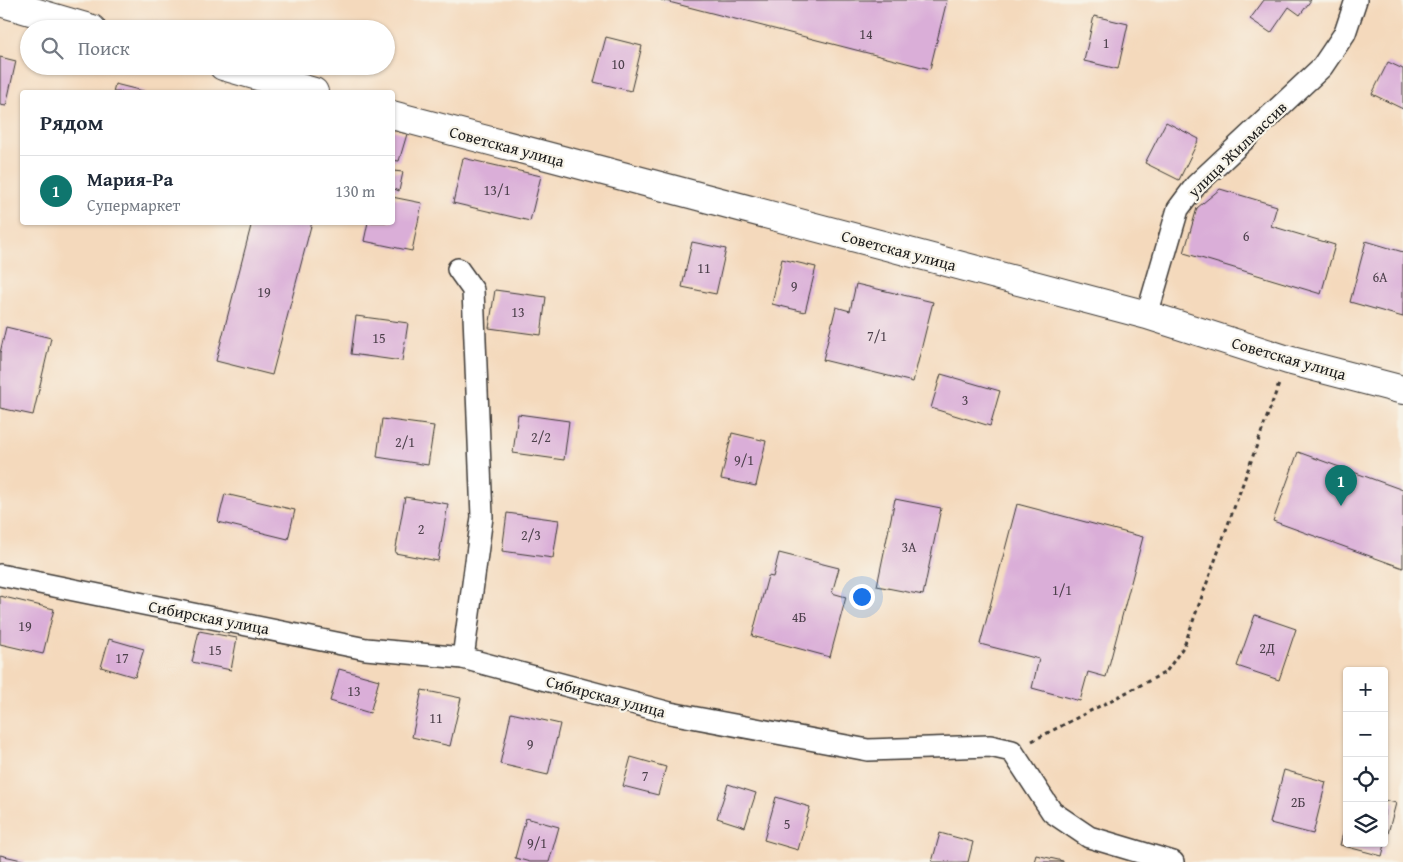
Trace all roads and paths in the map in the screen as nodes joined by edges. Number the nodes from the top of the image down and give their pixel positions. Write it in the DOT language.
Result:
graph roads {
  1 [pos="1356,0"];
  2 [pos="0,2"];
  3 [pos="61,20"];
  4 [pos="254,75"];
  5 [pos="307,90"];
  6 [pos="395,116"];
  7 [pos="458,269"];
  8 [pos="1147,315"];
  9 [pos="1288,360"];
  10 [pos="1403,390"];
  11 [pos="0,576"];
  12 [pos="463,658"];
  13 [pos="1012,751"];
  14 [pos="1174,862"];
  1 -- 8 [label="street, улица Жилмассив"];
  2 -- 3 [label="main road"];
  4 -- 5 [label="main road"];
  6 -- 8 [label="main road, Советская улица"];
  7 -- 12 [label="street"];
  8 -- 9 [label="main road, Советская улица"];
  9 -- 10 [label="main road, Советская улица"];
  9 -- 13 [label="path"];
  11 -- 12 [label="street, Сибирская улица"];
  12 -- 13 [label="street, Сибирская улица"];
  13 -- 14 [label="street"];
}
